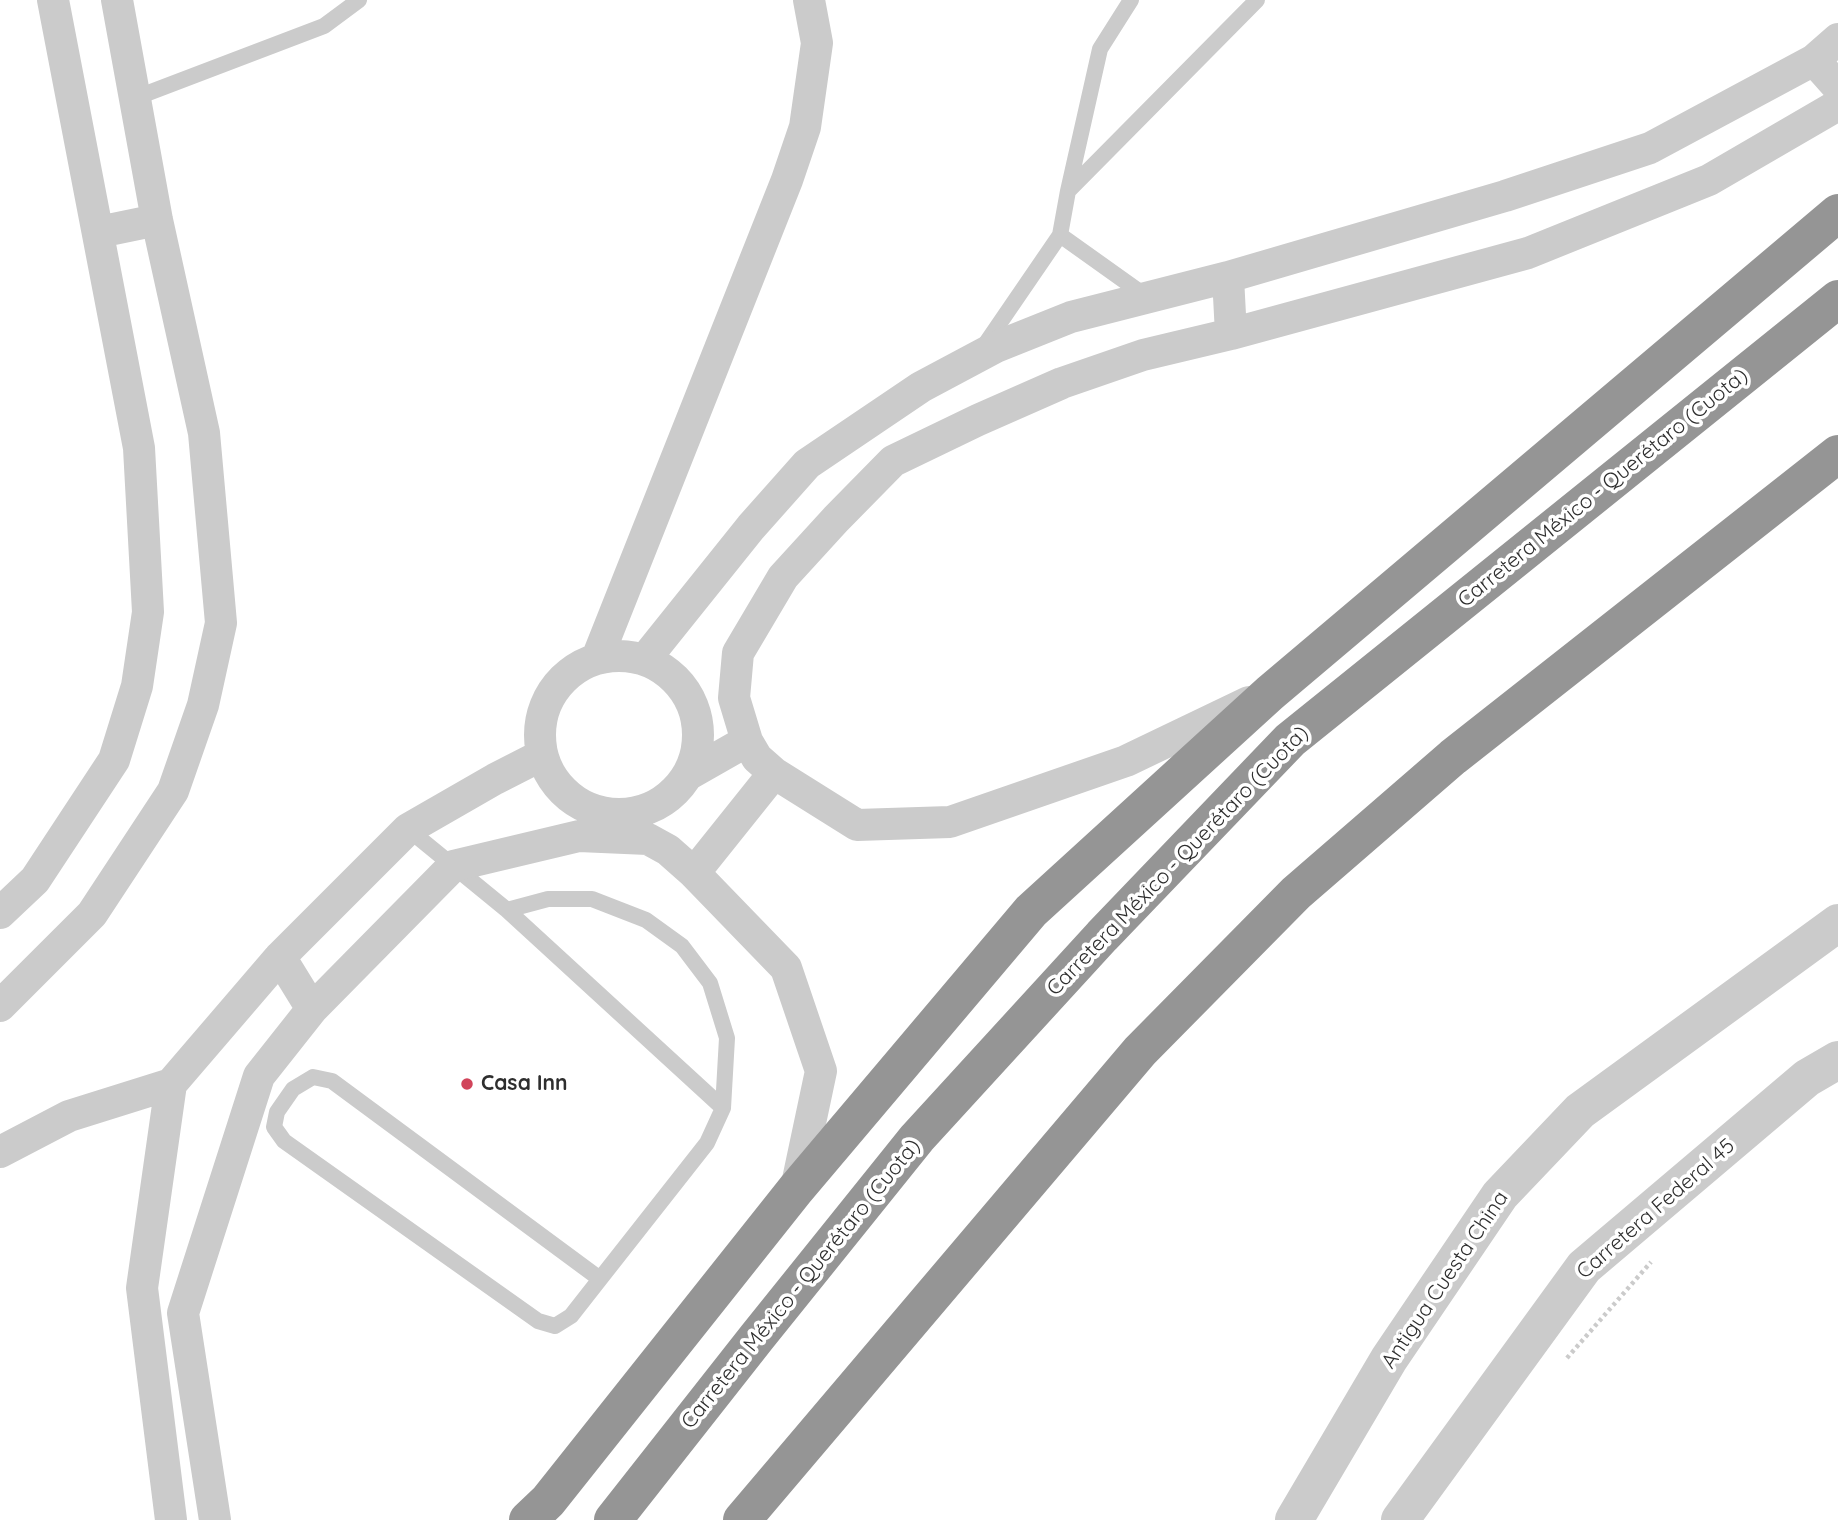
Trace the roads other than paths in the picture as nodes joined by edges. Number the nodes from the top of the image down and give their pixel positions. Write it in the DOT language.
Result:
graph roads {
  1 [pos="53,0"];
  2 [pos="117,0"];
  3 [pos="359,0"];
  4 [pos="809,0"];
  5 [pos="1131,0"];
  6 [pos="1257,0"];
  7 [pos="1838,40"];
  8 [pos="1814,60"];
  9 [pos="1838,87"];
  10 [pos="135,98"];
  11 [pos="1838,104"];
  12 [pos="1068,191"];
  13 [pos="1838,213"];
  14 [pos="157,220"];
  15 [pos="99,232"];
  16 [pos="1059,234"];
  17 [pos="1228,276"];
  18 [pos="1147,297"];
  19 [pos="1838,299"];
  20 [pos="1231,334"];
  21 [pos="976,358"];
  22 [pos="1838,454"];
  23 [pos="598,656"];
  24 [pos="646,658"];
  25 [pos="1270,692"];
  26 [pos="688,694"];
  27 [pos="734,698"];
  28 [pos="747,741"];
  29 [pos="541,755"];
  30 [pos="774,773"];
  31 [pos="689,774"];
  32 [pos="586,824"];
  33 [pos="641,827"];
  34 [pos="408,829"];
  35 [pos="453,866"];
  36 [pos="694,873"];
  37 [pos="507,910"];
  38 [pos="0,912"];
  39 [pos="1838,923"];
  40 [pos="280,957"];
  41 [pos="0,1006"];
  42 [pos="312,1009"];
  43 [pos="1838,1060"];
  44 [pos="171,1084"];
  45 [pos="723,1108"];
  46 [pos="0,1152"];
  47 [pos="796,1189"];
  48 [pos="600,1279"];
  49 [pos="171,1520"];
  50 [pos="215,1520"];
  51 [pos="528,1520"];
  52 [pos="613,1520"];
  53 [pos="742,1520"];
  54 [pos="1294,1520"];
  55 [pos="1400,1520"];
  1 -- 15 [label="street"];
  2 -- 10 [label="street"];
  3 -- 10 [label="lane"];
  4 -- 23 [label="street"];
  5 -- 12 [label="lane"];
  6 -- 12 [label="lane"];
  7 -- 8 [label="street"];
  8 -- 9 [label="street"];
  8 -- 17 [label="street"];
  10 -- 14 [label="street"];
  11 -- 20 [label="street"];
  12 -- 16 [label="lane"];
  13 -- 25 [label="highway"];
  14 -- 15 [label="street"];
  14 -- 41 [label="street"];
  15 -- 38 [label="street"];
  16 -- 18 [label="lane"];
  16 -- 21 [label="lane"];
  17 -- 18 [label="street"];
  17 -- 20 [label="street"];
  18 -- 21 [label="street"];
  19 -- 52 [label="highway, Carretera México - Querétaro (Cuota)"];
  20 -- 27 [label="street"];
  21 -- 24 [label="street"];
  22 -- 53 [label="highway"];
  23 -- 24 [label="street"];
  23 -- 29 [label="street"];
  24 -- 26 [label="street"];
  25 -- 30 [label="street"];
  25 -- 47 [label="highway"];
  26 -- 27 [label="street"];
  26 -- 31 [label="street"];
  27 -- 28 [label="street"];
  28 -- 30 [label="street"];
  28 -- 31 [label="street"];
  29 -- 32 [label="street"];
  29 -- 34 [label="street"];
  30 -- 36 [label="street"];
  31 -- 33 [label="street"];
  32 -- 33 [label="street"];
  32 -- 35 [label="street"];
  33 -- 36 [label="street"];
  34 -- 35 [label="lane"];
  34 -- 40 [label="street"];
  35 -- 37 [label="lane"];
  35 -- 42 [label="street"];
  36 -- 47 [label="street"];
  37 -- 45 [label="lane"];
  37 -- 45 [label="lane"];
  39 -- 54 [label="street, Antigua Cuesta China"];
  40 -- 42 [label="street"];
  40 -- 44 [label="street"];
  42 -- 50 [label="street"];
  43 -- 55 [label="street, Carretera Federal 45"];
  44 -- 46 [label="street"];
  44 -- 49 [label="street"];
  45 -- 48 [label="lane"];
  47 -- 51 [label="highway"];
  48 -- 48 [label="lane"];
}
